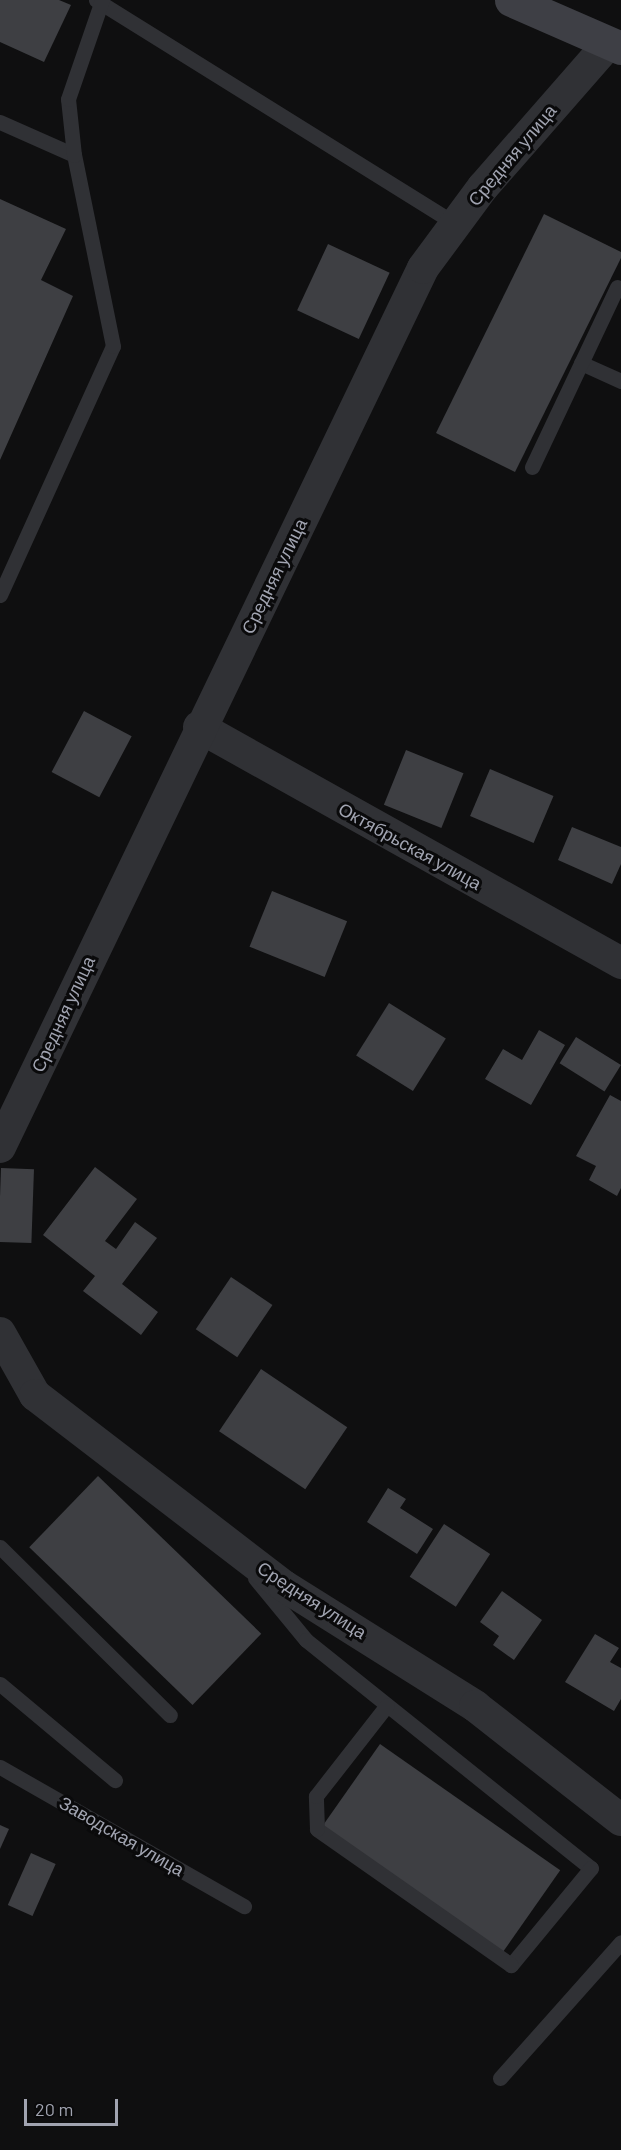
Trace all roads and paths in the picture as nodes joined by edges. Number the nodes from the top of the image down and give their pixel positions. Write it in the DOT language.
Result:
graph roads {
  1 [pos="511,0"];
  2 [pos="99,1"];
  3 [pos="557,10"];
  4 [pos="615,46"];
  5 [pos="0,122"];
  6 [pos="74,155"];
  7 [pos="456,224"];
  8 [pos="617,287"];
  9 [pos="581,363"];
  10 [pos="621,381"];
  11 [pos="532,467"];
  12 [pos="0,595"];
  13 [pos="199,728"];
  14 [pos="621,963"];
  15 [pos="0,1148"];
  16 [pos="0,1333"];
  17 [pos="225,1541"];
  18 [pos="0,1547"];
  19 [pos="0,1684"];
  20 [pos="387,1705"];
  21 [pos="170,1714"];
  22 [pos="0,1767"];
  23 [pos="115,1780"];
  24 [pos="621,1820"];
  25 [pos="244,1906"];
  26 [pos="621,1942"];
  27 [pos="500,2078"];
  1 -- 3 [label="street"];
  2 -- 6 [label="lane"];
  2 -- 7 [label="lane"];
  3 -- 4 [label="street"];
  4 -- 7 [label="street, Средняя улица"];
  5 -- 6 [label="lane"];
  6 -- 12 [label="lane"];
  7 -- 13 [label="street, Средняя улица"];
  8 -- 9 [label="lane"];
  9 -- 10 [label="lane"];
  9 -- 11 [label="lane"];
  13 -- 14 [label="street, Октябрьская улица"];
  13 -- 15 [label="street, Средняя улица"];
  16 -- 17 [label="street, Средняя улица"];
  17 -- 20 [label="lane"];
  17 -- 24 [label="street, Средняя улица"];
  18 -- 21 [label="lane"];
  19 -- 23 [label="lane"];
  20 -- 20 [label="lane"];
  22 -- 25 [label="lane, Заводская улица"];
  26 -- 27 [label="lane"];
}
